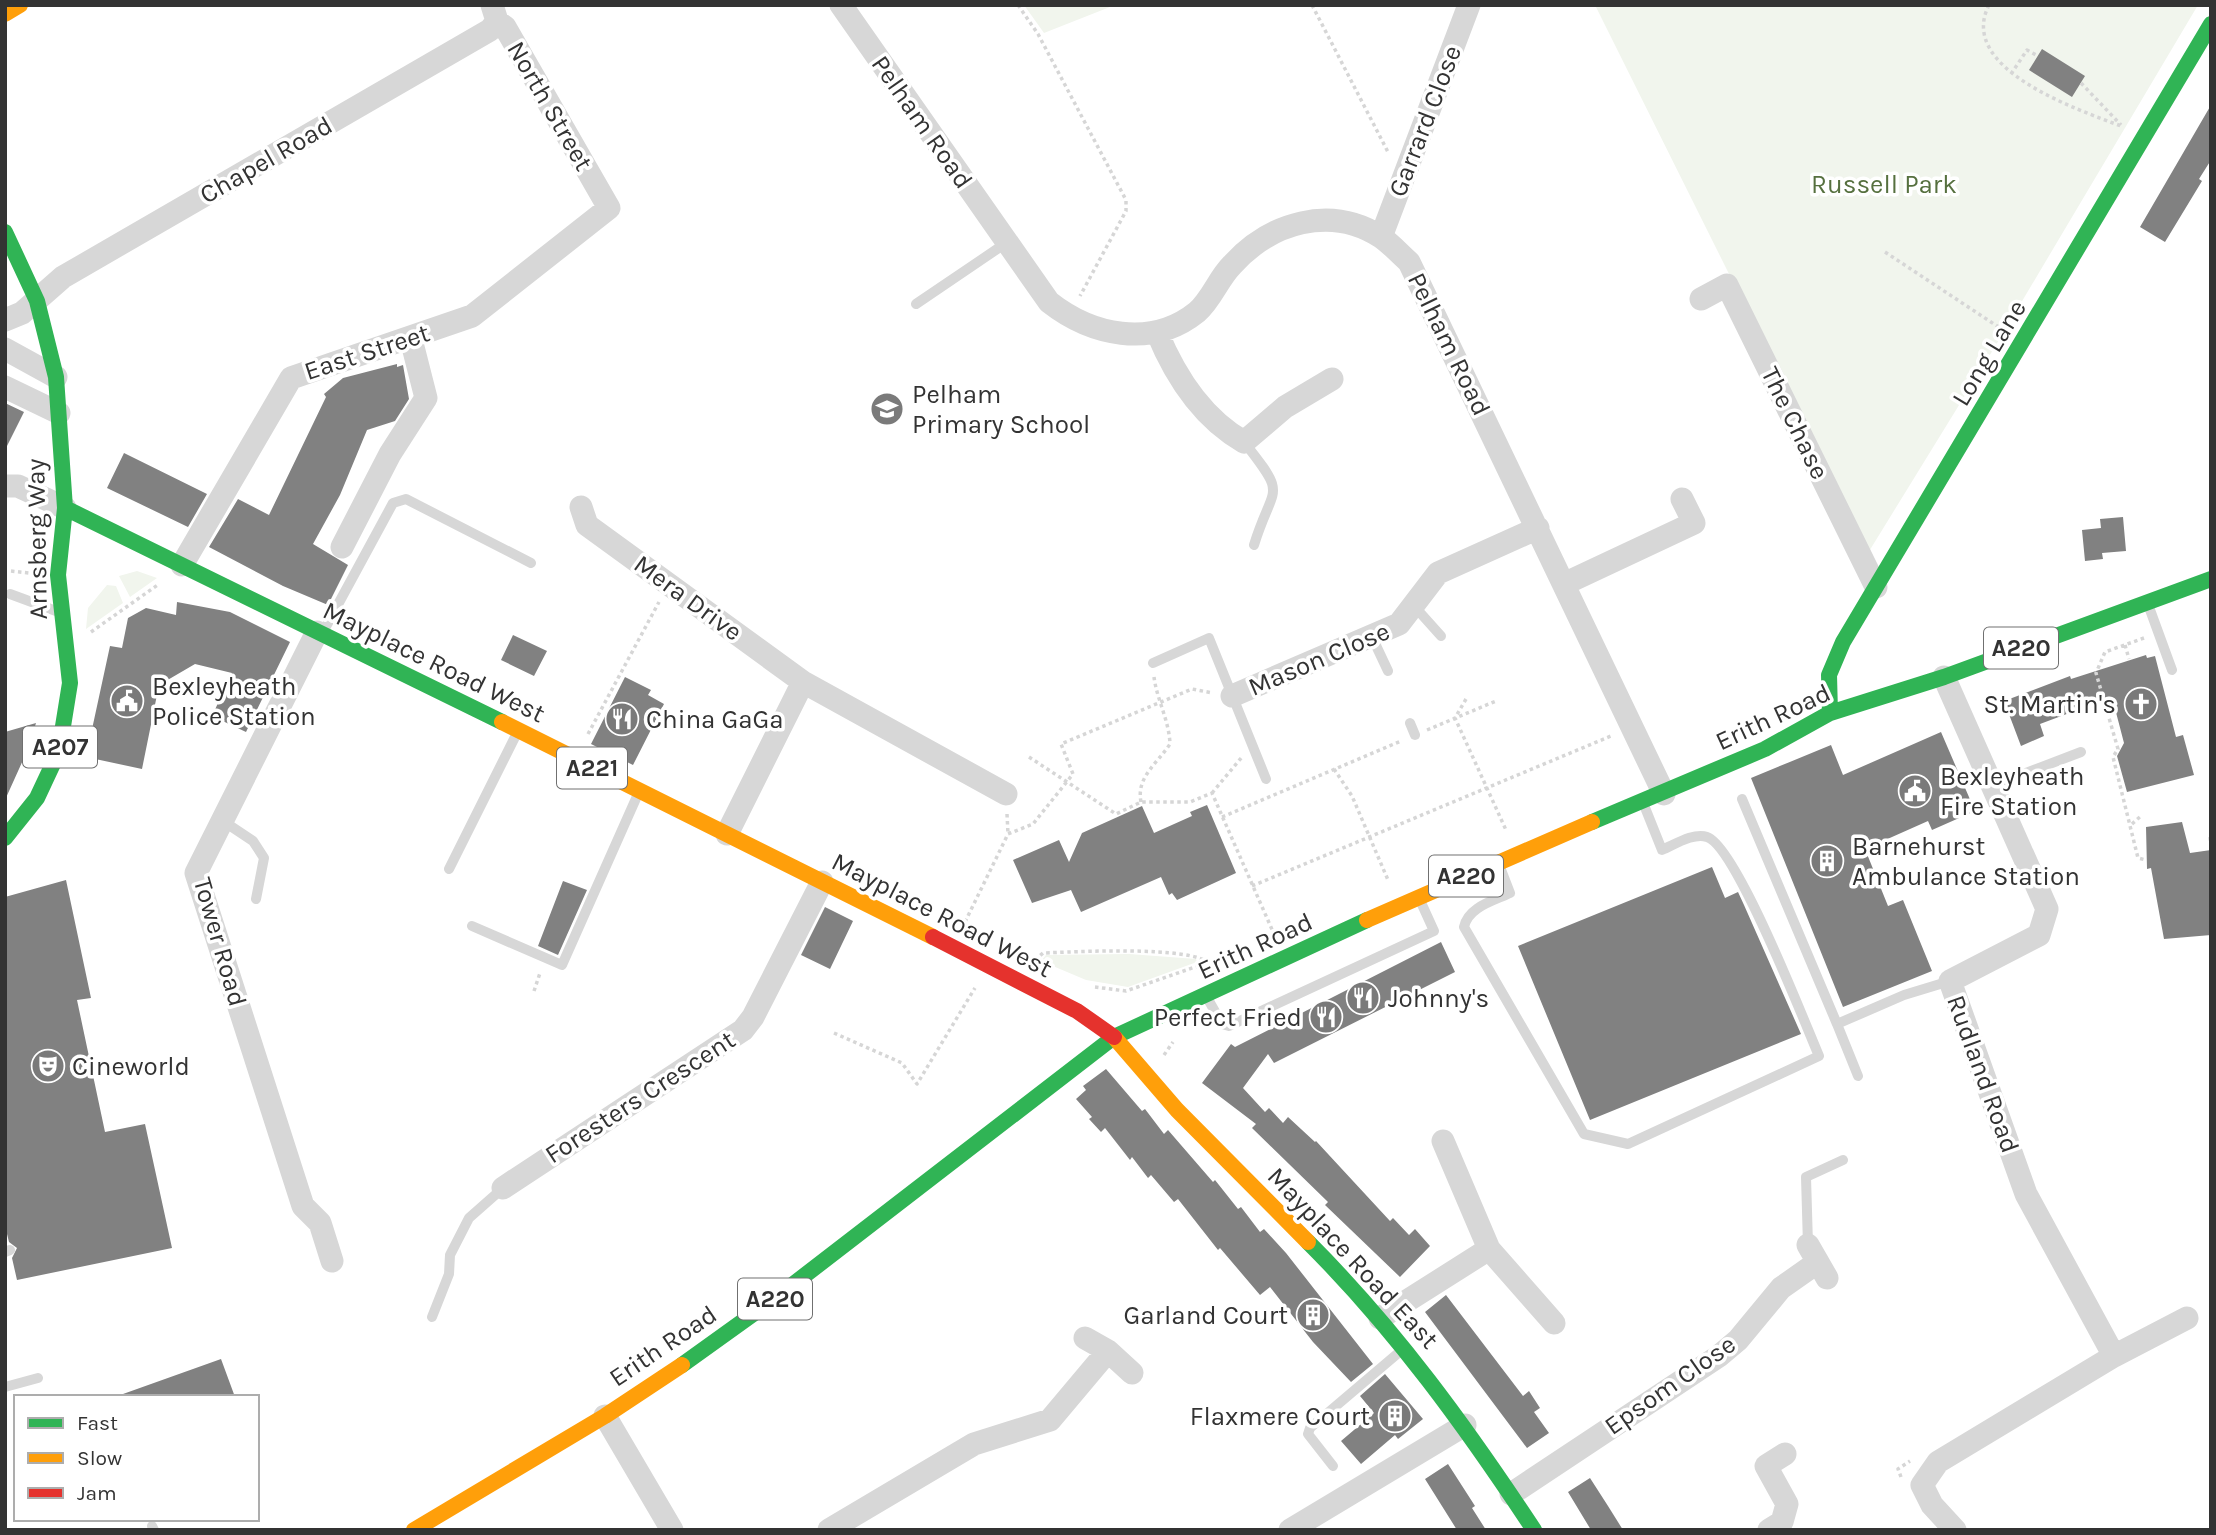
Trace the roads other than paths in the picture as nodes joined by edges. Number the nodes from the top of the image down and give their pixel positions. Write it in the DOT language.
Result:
graph roads {
  1 [pos="20,5"];
  2 [pos="841,5"];
  3 [pos="1469,5"];
  4 [pos="494,13"];
  5 [pos="5,14"];
  6 [pos="2211,23"];
  7 [pos="609,208"];
  8 [pos="5,232"];
  9 [pos="1381,237"];
  10 [pos="1006,243"];
  11 [pos="1701,299"];
  12 [pos="37,301"];
  13 [pos="916,304"];
  14 [pos="5,320"];
  15 [pos="1157,332"];
  16 [pos="411,339"];
  17 [pos="5,349"];
  18 [pos="56,377"];
  19 [pos="1332,379"];
  20 [pos="5,387"];
  21 [pos="59,413"];
  22 [pos="1244,442"];
  23 [pos="9,481"];
  24 [pos="1682,499"];
  25 [pos="581,507"];
  26 [pos="65,508"];
  27 [pos="1538,528"];
  28 [pos="1254,545"];
  29 [pos="342,547"];
  30 [pos="185,560"];
  31 [pos="531,563"];
  32 [pos="2211,579"];
  33 [pos="1564,583"];
  34 [pos="1876,587"];
  35 [pos="10,594"];
  36 [pos="2147,601"];
  37 [pos="1415,607"];
  38 [pos="61,613"];
  39 [pos="319,634"];
  40 [pos="1441,636"];
  41 [pos="1372,637"];
  42 [pos="1153,663"];
  43 [pos="2172,670"];
  44 [pos="1388,671"];
  45 [pos="1944,677"];
  46 [pos="803,682"];
  47 [pos="1232,695"];
  48 [pos="1830,713"];
  49 [pos="1410,723"];
  50 [pos="519,730"];
  51 [pos="1415,735"];
  52 [pos="2081,752"];
  53 [pos="1266,779"];
  54 [pos="1993,786"];
  55 [pos="639,791"];
  56 [pos="1006,794"];
  57 [pos="1654,798"];
  58 [pos="1742,799"];
  59 [pos="220,819"];
  60 [pos="727,834"];
  61 [pos="5,838"];
  62 [pos="1498,863"];
  63 [pos="449,869"];
  64 [pos="822,882"];
  65 [pos="1418,895"];
  66 [pos="256,899"];
  67 [pos="472,926"];
  68 [pos="1950,981"];
  69 [pos="1206,996"];
  70 [pos="1837,1024"];
  71 [pos="1114,1037"];
  72 [pos="1858,1076"];
  73 [pos="1443,1141"];
  74 [pos="1843,1160"];
  75 [pos="503,1188"];
  76 [pos="1489,1249"];
  77 [pos="332,1261"];
  78 [pos="1818,1262"];
  79 [pos="432,1317"];
  80 [pos="1380,1318"];
  81 [pos="2187,1318"];
  82 [pos="1554,1323"];
  83 [pos="1085,1338"];
  84 [pos="1405,1348"];
  85 [pos="1108,1351"];
  86 [pos="2114,1356"];
  87 [pos="1132,1373"];
  88 [pos="38,1378"];
  89 [pos="5,1387"];
  90 [pos="605,1416"];
  91 [pos="1465,1425"];
  92 [pos="1785,1454"];
  93 [pos="1333,1466"];
  94 [pos="1511,1494"];
  95 [pos="414,1530"];
  96 [pos="672,1530"];
  97 [pos="829,1530"];
  98 [pos="1290,1530"];
  99 [pos="1534,1530"];
  100 [pos="1769,1530"];
  101 [pos="1955,1530"];
  1 -- 5 [label="main road"];
  2 -- 10 [label="street, Pelham Road"];
  3 -- 9 [label="street, Garrard Close"];
  4 -- 7 [label="street, North Street"];
  4 -- 12 [label="street, Chapel Road"];
  6 -- 34 [label="main road, Long Lane"];
  7 -- 16 [label="street, East Street"];
  8 -- 12 [label="main road, Arnsberg Way"];
  9 -- 15 [label="street, Pelham Road"];
  9 -- 27 [label="street, Pelham Road"];
  10 -- 13 [label="lane"];
  10 -- 15 [label="street, Pelham Road"];
  11 -- 34 [label="street, The Chase"];
  12 -- 14 [label="street, Chapel Road"];
  12 -- 18 [label="main road, Arnsberg Way"];
  15 -- 22 [label="street"];
  16 -- 29 [label="street"];
  16 -- 30 [label="street, East Street"];
  17 -- 18 [label="street"];
  18 -- 21 [label="main road, Arnsberg Way"];
  19 -- 22 [label="street"];
  20 -- 21 [label="street"];
  21 -- 26 [label="main road, Arnsberg Way"];
  22 -- 28 [label="lane"];
  23 -- 26 [label="street"];
  24 -- 33 [label="street"];
  25 -- 46 [label="street, Mera Drive"];
  26 -- 30 [label="main road, Mayplace Road West / A221"];
  26 -- 38 [label="main road, Arnsberg Way / A207"];
  27 -- 33 [label="street, Pelham Road"];
  27 -- 37 [label="street, Mason Close"];
  30 -- 39 [label="main road, Mayplace Road West / A221"];
  31 -- 39 [label="lane"];
  32 -- 36 [label="main road, Erith Road / A220"];
  33 -- 57 [label="street, Pelham Road"];
  34 -- 48 [label="main road, Long Lane"];
  35 -- 38 [label="lane"];
  36 -- 43 [label="lane"];
  36 -- 45 [label="main road, Erith Road / A220"];
  37 -- 40 [label="lane"];
  37 -- 41 [label="street, Mason Close"];
  38 -- 61 [label="main road, Arnsberg Way / A207"];
  39 -- 50 [label="main road, Mayplace Road West / A221"];
  39 -- 59 [label="street, Tower Road"];
  41 -- 44 [label="lane"];
  41 -- 47 [label="street, Mason Close"];
  42 -- 47 [label="lane"];
  45 -- 48 [label="main road, Erith Road / A220"];
  45 -- 54 [label="street, Rudland Road"];
  46 -- 56 [label="street, Mera Drive"];
  46 -- 60 [label="street"];
  47 -- 53 [label="lane"];
  48 -- 57 [label="main road, Erith Road / A220"];
  49 -- 51 [label="lane"];
  50 -- 55 [label="main road, Mayplace Road West / A221"];
  50 -- 63 [label="lane"];
  52 -- 54 [label="lane"];
  54 -- 68 [label="street, Rudland Road"];
  55 -- 60 [label="main road, Mayplace Road West / A221"];
  55 -- 67 [label="lane"];
  57 -- 62 [label="main road, Erith Road / A220"];
  57 -- 62 [label="lane"];
  58 -- 70 [label="lane"];
  59 -- 66 [label="lane"];
  59 -- 77 [label="street, Tower Road"];
  60 -- 64 [label="main road, Mayplace Road West / A221"];
  62 -- 65 [label="main road, Erith Road / A220"];
  64 -- 71 [label="main road, Mayplace Road West / A221"];
  64 -- 75 [label="street, Foresters Crescent"];
  65 -- 69 [label="main road, Erith Road / A220"];
  65 -- 69 [label="lane"];
  68 -- 70 [label="lane"];
  68 -- 86 [label="street, Rudland Road"];
  69 -- 71 [label="main road, Erith Road / A220"];
  70 -- 72 [label="lane"];
  71 -- 80 [label="main road, Mayplace Road East"];
  71 -- 90 [label="main road, Erith Road / A220"];
  73 -- 76 [label="street"];
  74 -- 78 [label="lane"];
  75 -- 79 [label="lane"];
  76 -- 80 [label="street"];
  76 -- 82 [label="street"];
  78 -- 94 [label="street, Epsom Close"];
  80 -- 84 [label="main road, Mayplace Road East"];
  81 -- 86 [label="street"];
  83 -- 85 [label="street"];
  84 -- 91 [label="main road, Mayplace Road East"];
  84 -- 93 [label="lane"];
  85 -- 87 [label="street"];
  85 -- 97 [label="street"];
  86 -- 101 [label="street"];
  88 -- 89 [label="lane"];
  90 -- 95 [label="main road, Erith Road / A220"];
  90 -- 96 [label="street"];
  91 -- 94 [label="main road, Mayplace Road East"];
  91 -- 98 [label="street"];
  92 -- 100 [label="street"];
  94 -- 99 [label="main road, Mayplace Road East"];
}
